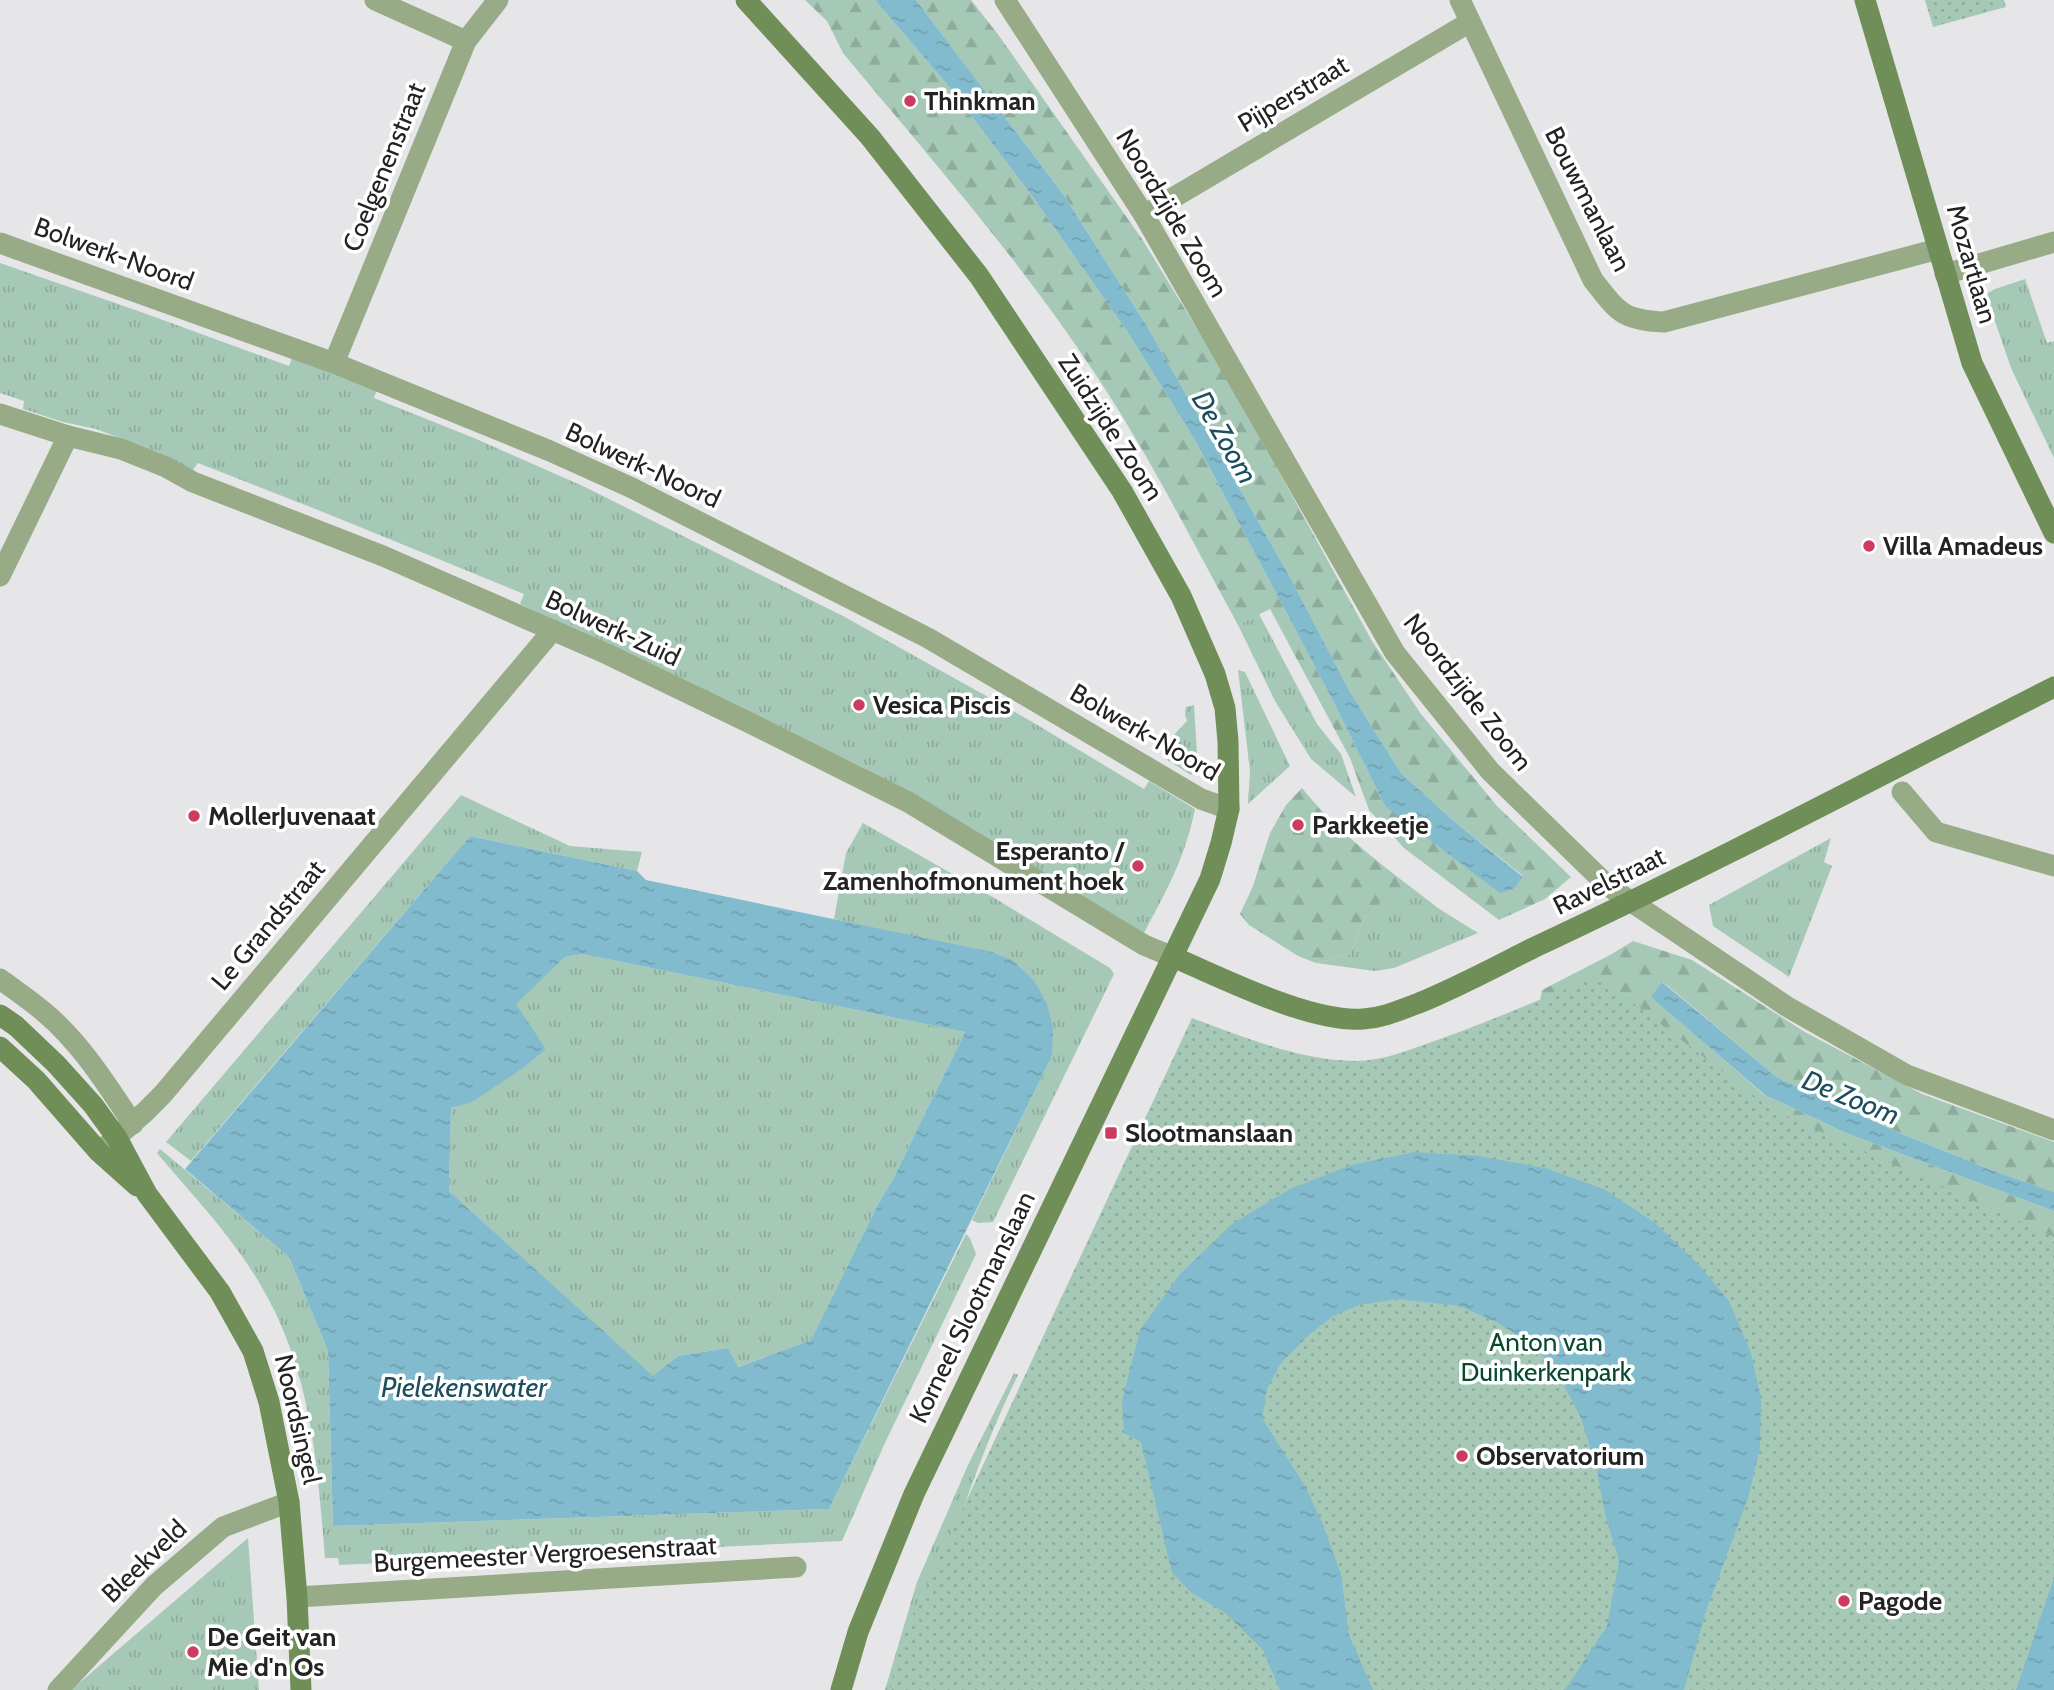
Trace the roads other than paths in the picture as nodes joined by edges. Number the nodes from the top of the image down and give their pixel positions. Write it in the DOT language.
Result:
graph roads {
  1 [pos="375,0"];
  2 [pos="498,0"];
  3 [pos="746,0"];
  4 [pos="1006,0"];
  5 [pos="1460,0"];
  6 [pos="1865,0"];
  7 [pos="1470,22"];
  8 [pos="466,41"];
  9 [pos="1144,215"];
  10 [pos="2054,242"];
  11 [pos="0,243"];
  12 [pos="1938,249"];
  13 [pos="1945,274"];
  14 [pos="334,363"];
  15 [pos="0,414"];
  16 [pos="68,436"];
  17 [pos="2054,533"];
  18 [pos="0,576"];
  19 [pos="553,630"];
  20 [pos="2054,687"];
  21 [pos="1902,792"];
  22 [pos="1228,809"];
  23 [pos="2054,866"];
  24 [pos="1633,902"];
  25 [pos="1173,957"];
  26 [pos="0,979"];
  27 [pos="0,1015"];
  28 [pos="0,1047"];
  29 [pos="2054,1130"];
  30 [pos="125,1131"];
  31 [pos="99,1153"];
  32 [pos="147,1194"];
  33 [pos="289,1502"];
  34 [pos="796,1567"];
  35 [pos="298,1597"];
  36 [pos="58,1690"];
  37 [pos="301,1690"];
  38 [pos="841,1690"];
  1 -- 8 [label="street"];
  2 -- 8 [label="street, Coelgenenstraat"];
  3 -- 22 [label="street, Zuidzijde Zoom"];
  4 -- 9 [label="street, Noordzijde Zoom"];
  5 -- 7 [label="street, Bouwmanlaan"];
  6 -- 12 [label="street, Mozartlaan"];
  7 -- 9 [label="street, Pijperstraat"];
  7 -- 12 [label="street, Bouwmanlaan"];
  8 -- 14 [label="street, Coelgenenstraat"];
  9 -- 24 [label="street, Noordzijde Zoom"];
  10 -- 13 [label="street"];
  11 -- 14 [label="street, Bolwerk-Noord"];
  12 -- 13 [label="street, Mozartlaan"];
  13 -- 17 [label="street, Mozartlaan"];
  14 -- 22 [label="street, Bolwerk-Noord"];
  15 -- 16 [label="street, Bolwerk-Zuid"];
  16 -- 18 [label="street"];
  16 -- 19 [label="street, Bolwerk-Zuid"];
  19 -- 25 [label="street, Bolwerk-Zuid"];
  19 -- 30 [label="street, Le Grandstraat"];
  20 -- 24 [label="street, Ravelstraat"];
  21 -- 23 [label="street"];
  22 -- 25 [label="street, Zuidzijde Zoom"];
  24 -- 25 [label="street, Ravelstraat"];
  24 -- 29 [label="street, Noordzijde Zoom"];
  25 -- 38 [label="street, Korneel Slootmanslaan"];
  26 -- 30 [label="street, Noordsingel"];
  27 -- 30 [label="street, Noordsingel"];
  28 -- 31 [label="street, Noordsingel"];
  30 -- 31 [label="street, Le Grandstraat"];
  30 -- 32 [label="street, Noordsingel"];
  31 -- 32 [label="street, Noordsingel"];
  32 -- 33 [label="street, Noordsingel"];
  33 -- 35 [label="street, Noordsingel"];
  33 -- 36 [label="street, Bleekveld"];
  34 -- 35 [label="street, Burgemeester Vergroesenstraat"];
  35 -- 37 [label="street, Noordsingel"];
}
